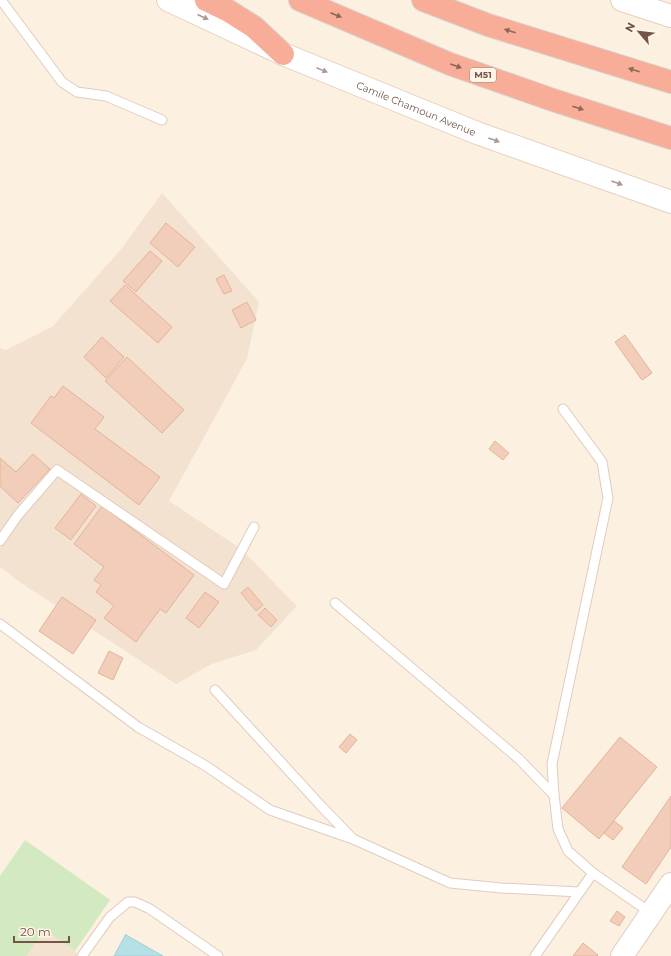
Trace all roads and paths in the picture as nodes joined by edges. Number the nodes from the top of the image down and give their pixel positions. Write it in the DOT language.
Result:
graph roads {
  1 [pos="1,0"];
  2 [pos="168,0"];
  3 [pos="206,0"];
  4 [pos="300,0"];
  5 [pos="423,0"];
  6 [pos="622,0"];
  7 [pos="671,16"];
  8 [pos="283,54"];
  9 [pos="671,82"];
  10 [pos="162,120"];
  11 [pos="671,138"];
  12 [pos="671,202"];
  13 [pos="563,410"];
  14 [pos="254,527"];
  15 [pos="0,541"];
  16 [pos="336,603"];
  17 [pos="0,624"];
  18 [pos="215,690"];
  19 [pos="554,795"];
  20 [pos="353,839"];
  21 [pos="593,873"];
  22 [pos="671,884"];
  23 [pos="579,892"];
  24 [pos="651,913"];
  25 [pos="82,956"];
  26 [pos="218,956"];
  27 [pos="534,956"];
  28 [pos="622,956"];
  1 -- 10 [label="lane"];
  2 -- 8 [label="main road, Camile Chamoun Avenue, one-way"];
  3 -- 8 [label="highway"];
  4 -- 11 [label="highway, M51, one-way"];
  9 -- 5 [label="highway, one-way"];
  6 -- 7 [label="main road"];
  8 -- 12 [label="main road, Camile Chamoun Avenue, one-way"];
  13 -- 19 [label="lane"];
  14 -- 15 [label="lane"];
  16 -- 19 [label="lane"];
  17 -- 20 [label="lane"];
  18 -- 20 [label="lane"];
  19 -- 21 [label="lane"];
  20 -- 23 [label="lane"];
  21 -- 23 [label="lane"];
  21 -- 24 [label="lane"];
  22 -- 24 [label="main road"];
  23 -- 27 [label="lane"];
  24 -- 28 [label="main road"];
  25 -- 26 [label="lane"];
}
